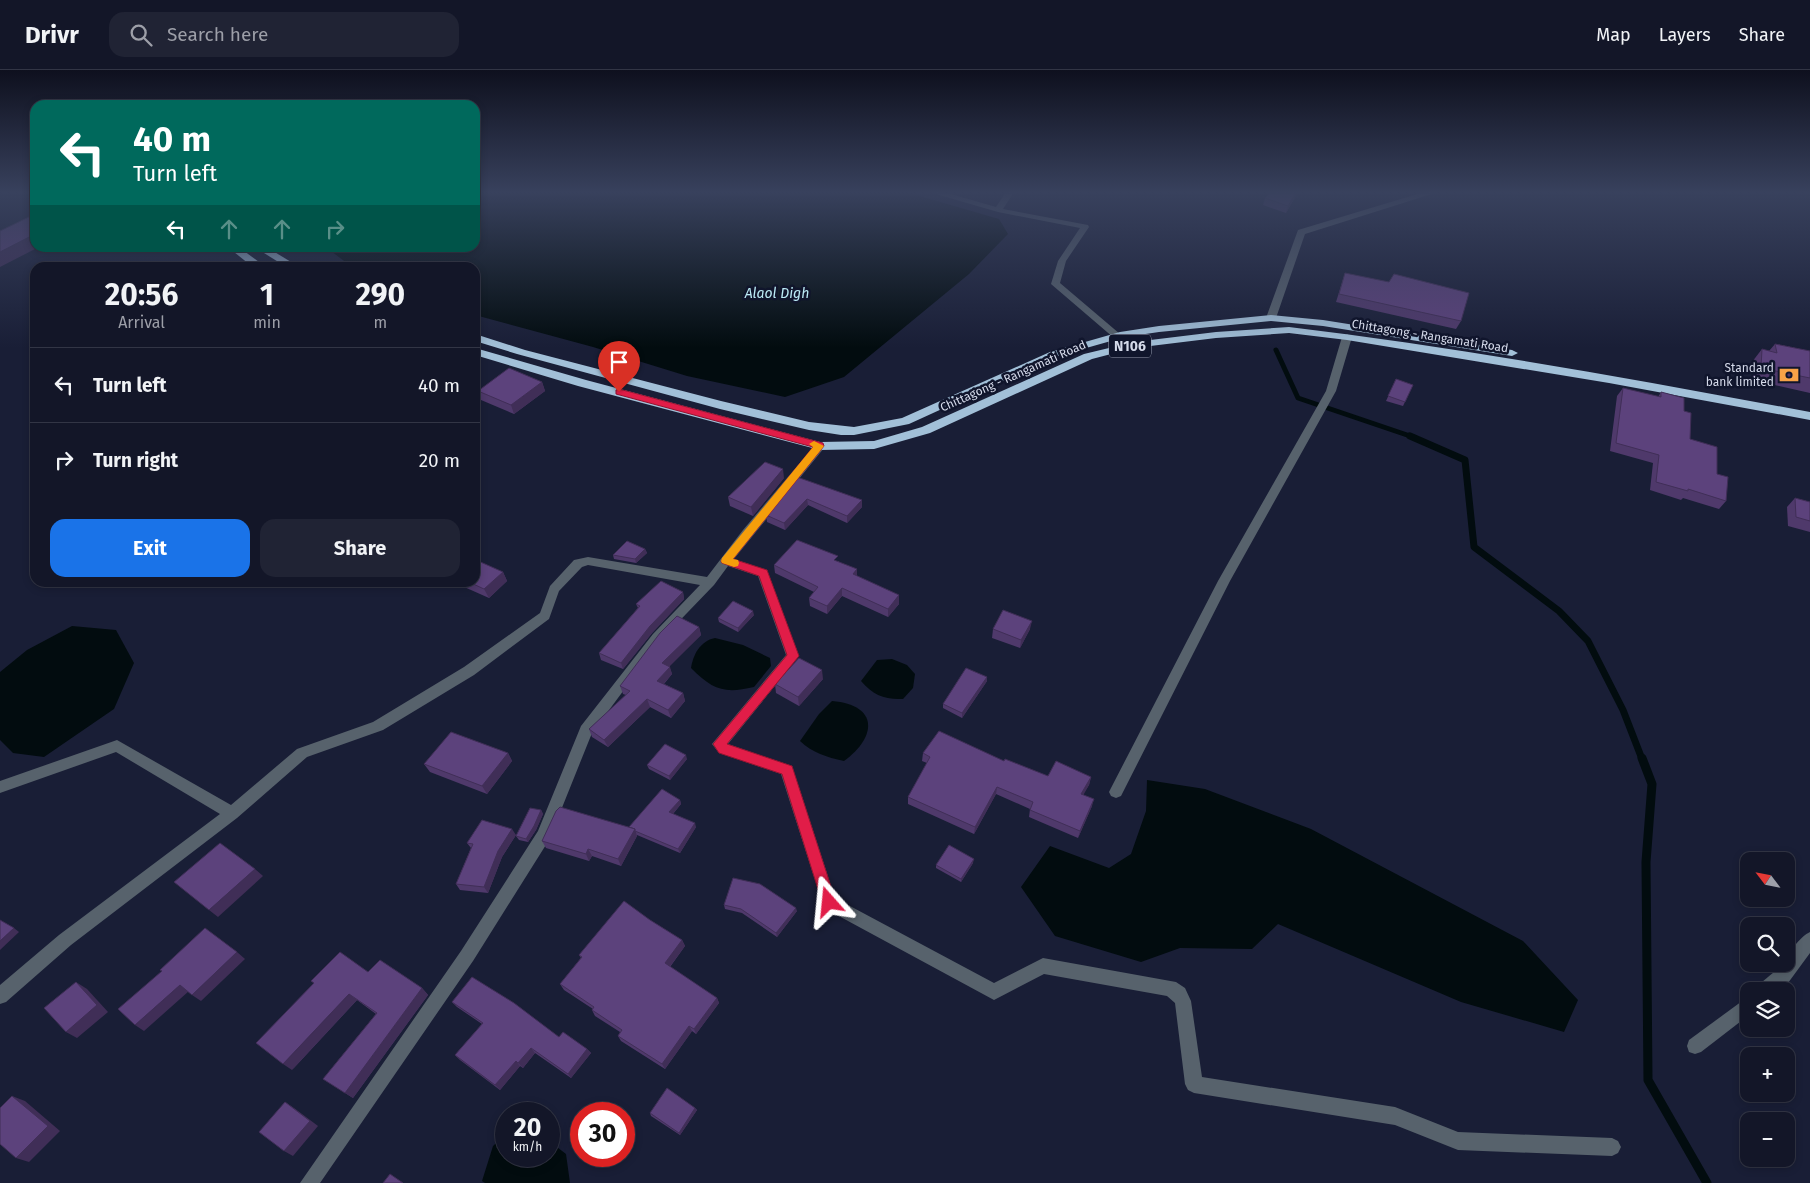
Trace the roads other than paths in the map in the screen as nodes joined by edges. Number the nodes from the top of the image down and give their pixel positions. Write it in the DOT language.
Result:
graph roads {
  1 [pos="1072,244"];
  2 [pos="1297,244"];
  3 [pos="240,252"];
  4 [pos="268,252"];
  5 [pos="254,262"];
  6 [pos="286,262"];
  7 [pos="1271,318"];
  8 [pos="1117,336"];
  9 [pos="1347,337"];
  10 [pos="480,339"];
  11 [pos="480,352"];
  12 [pos="1810,407"];
  13 [pos="1810,416"];
  14 [pos="820,446"];
  15 [pos="726,561"];
  16 [pos="710,582"];
  17 [pos="0,787"];
  18 [pos="1116,792"];
  19 [pos="232,812"];
  20 [pos="1810,940"];
  21 [pos="1776,982"];
  22 [pos="0,996"];
  23 [pos="1740,1011"];
  24 [pos="1695,1046"];
  25 [pos="1612,1147"];
  26 [pos="308,1183"];
  1 -- 8 [label="street"];
  2 -- 7 [label="street"];
  3 -- 5 [label="highway"];
  4 -- 6 [label="highway"];
  7 -- 8 [label="highway, Chittagong - Rangamati Road / N106"];
  7 -- 12 [label="highway, Chittagong - Rangamati Road / N106"];
  8 -- 10 [label="highway, Chittagong - Rangamati Road / N106"];
  9 -- 13 [label="highway, Chittagong - Rangamati Road / N106"];
  9 -- 14 [label="highway, Chittagong - Rangamati Road / N106"];
  9 -- 18 [label="street"];
  11 -- 14 [label="highway, Chittagong - Rangamati Road / N106"];
  14 -- 15 [label="street"];
  15 -- 16 [label="street"];
  15 -- 25 [label="street"];
  16 -- 19 [label="street"];
  16 -- 26 [label="street"];
  17 -- 19 [label="street"];
  19 -- 22 [label="street"];
  20 -- 21 [label="street"];
  23 -- 24 [label="street"];
}
